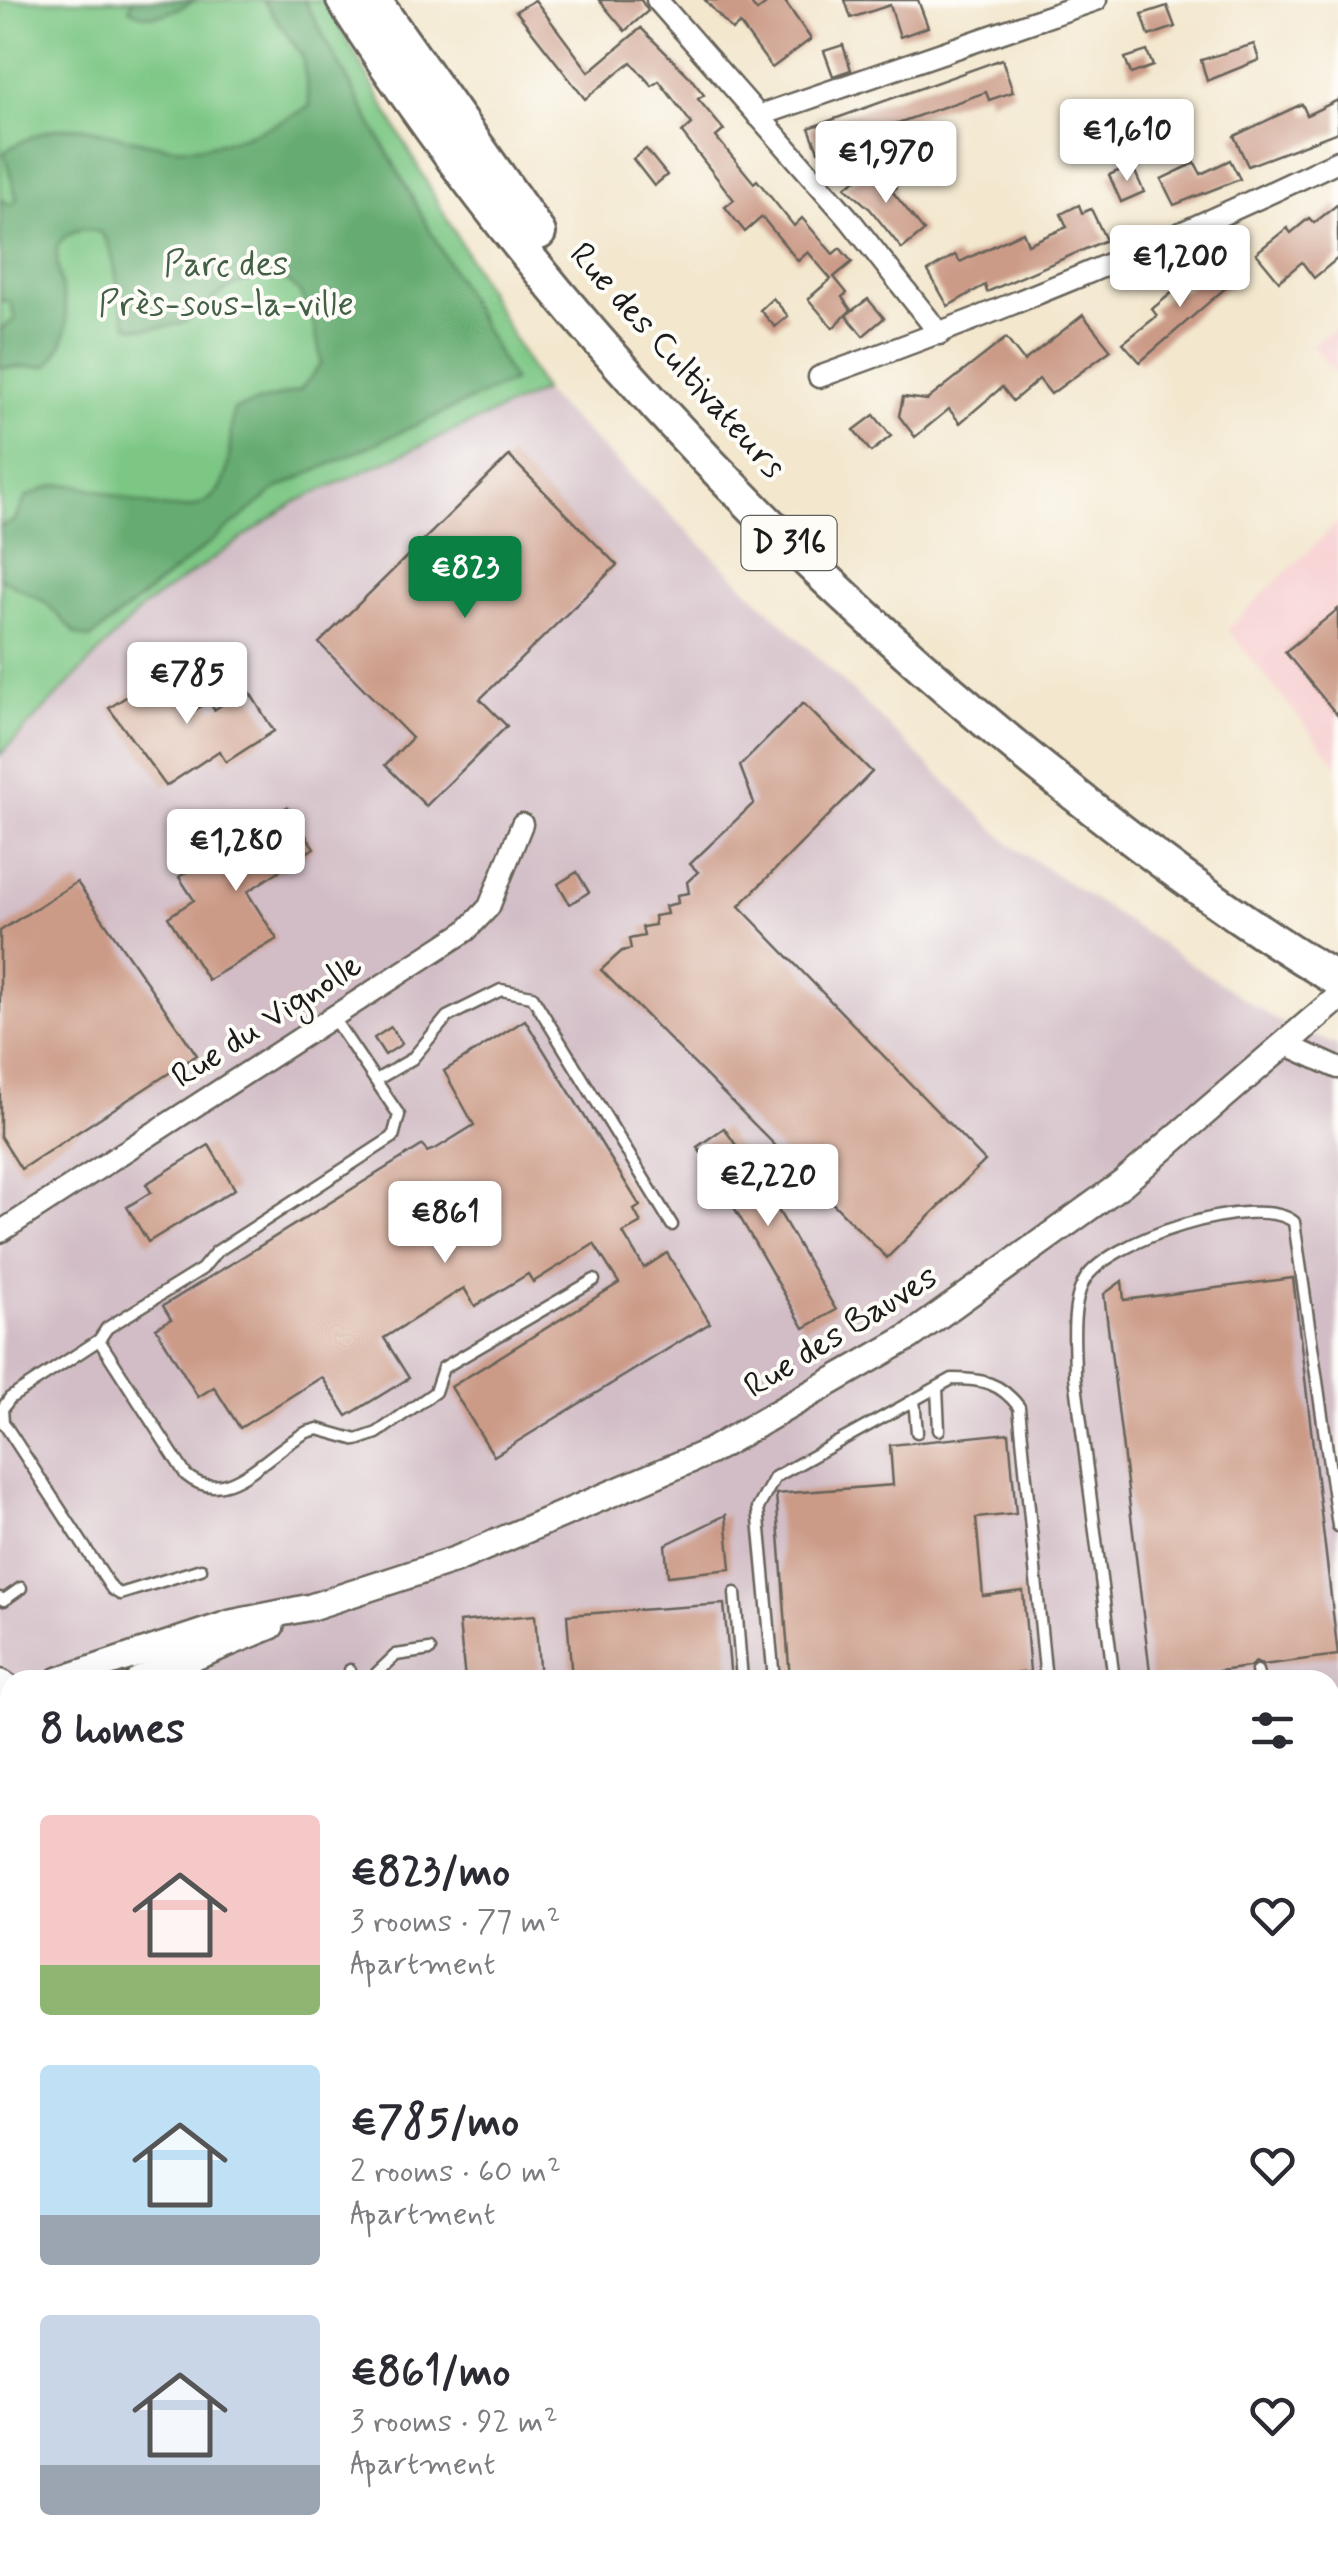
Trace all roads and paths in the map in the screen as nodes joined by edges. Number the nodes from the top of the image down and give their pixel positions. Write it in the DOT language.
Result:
graph roads {
  1 [pos="343,0"];
  2 [pos="374,0"];
  3 [pos="657,0"];
  4 [pos="1096,0"];
  5 [pos="758,116"];
  6 [pos="1338,161"];
  7 [pos="940,334"];
  8 [pos="819,377"];
  9 [pos="522,824"];
  10 [pos="1338,958"];
  11 [pos="1337,993"];
  12 [pos="332,1018"];
  13 [pos="1287,1045"];
  14 [pos="1338,1068"];
  15 [pos="376,1080"];
  16 [pos="672,1225"];
  17 [pos="0,1232"];
  18 [pos="594,1280"];
  19 [pos="99,1340"];
  20 [pos="936,1388"];
  21 [pos="914,1400"];
  22 [pos="940,1430"];
  23 [pos="917,1432"];
  24 [pos="1338,1526"];
  25 [pos="201,1568"];
  26 [pos="20,1588"];
  27 [pos="735,1593"];
  28 [pos="0,1598"];
  29 [pos="312,1607"];
  30 [pos="430,1650"];
  31 [pos="89,1670"];
  32 [pos="163,1670"];
  33 [pos="381,1670"];
  34 [pos="741,1670"];
  35 [pos="773,1670"];
  36 [pos="1045,1670"];
  37 [pos="1113,1670"];
  1 -- 11 [label="main road, Rue des Cultivateurs / D 316"];
  2 -- 10 [label="main road, Rue des Cultivateurs / D 316"];
  3 -- 5 [label="street"];
  4 -- 5 [label="street"];
  5 -- 7 [label="street"];
  6 -- 7 [label="street"];
  7 -- 8 [label="street"];
  9 -- 12 [label="street, Rue du Vignolle"];
  11 -- 13 [label="street, Rue des Bauves"];
  12 -- 15 [label="lane"];
  12 -- 17 [label="street, Rue du Vignolle"];
  13 -- 14 [label="street"];
  13 -- 29 [label="street, Rue des Bauves"];
  15 -- 16 [label="lane"];
  15 -- 19 [label="lane"];
  18 -- 19 [label="lane"];
  19 -- 25 [label="lane"];
  20 -- 21 [label="lane"];
  20 -- 22 [label="lane"];
  20 -- 36 [label="lane"];
  21 -- 23 [label="lane"];
  21 -- 35 [label="lane"];
  24 -- 37 [label="lane"];
  26 -- 28 [label="lane"];
  27 -- 34 [label="lane"];
  29 -- 31 [label="street, Rue des Bauves"];
  29 -- 32 [label="street, Rue des Bauves"];
  30 -- 33 [label="lane"];
}
